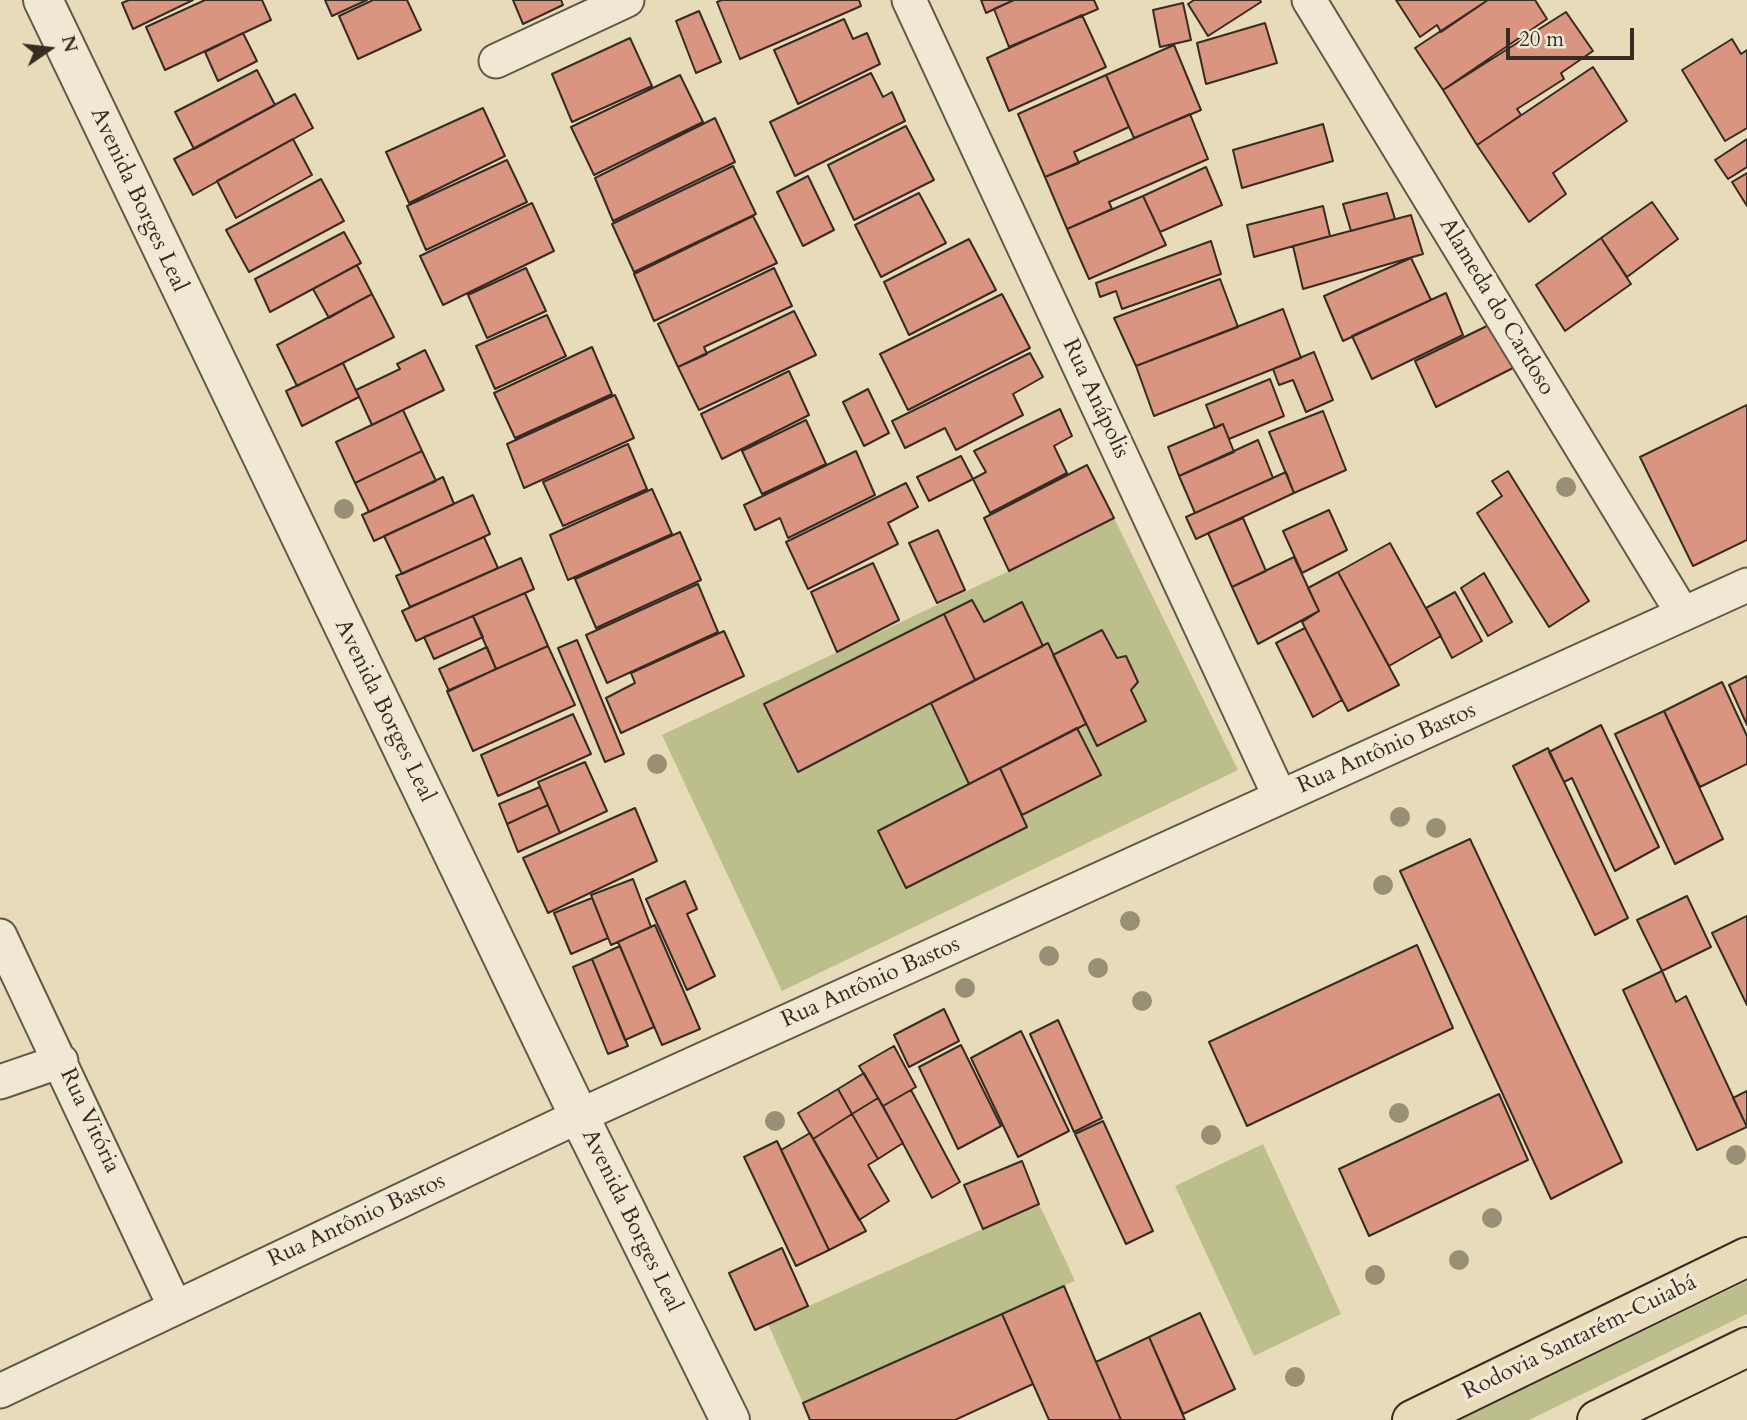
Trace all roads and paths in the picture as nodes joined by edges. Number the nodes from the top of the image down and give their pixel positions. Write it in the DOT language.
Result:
graph roads {
  1 [pos="43,0"];
  2 [pos="627,0"];
  3 [pos="909,0"];
  4 [pos="1309,0"];
  5 [pos="496,61"];
  6 [pos="1747,585"];
  7 [pos="1683,614"];
  8 [pos="1280,797"];
  9 [pos="0,936"];
  10 [pos="61,1061"];
  11 [pos="0,1082"];
  12 [pos="579,1116"];
  13 [pos="1747,1257"];
  14 [pos="175,1307"];
  15 [pos="1747,1347"];
  16 [pos="0,1391"];
  17 [pos="730,1420"];
  18 [pos="1412,1420"];
  19 [pos="1597,1420"];
  1 -- 12 [label="street, Avenida Borges Leal"];
  2 -- 5 [label="street"];
  3 -- 8 [label="street, Rua Anápolis"];
  4 -- 7 [label="street, Alameda do Cardoso"];
  6 -- 7 [label="street, Rua Antônio Bastos"];
  7 -- 8 [label="street, Rua Antônio Bastos"];
  8 -- 12 [label="street, Rua Antônio Bastos"];
  9 -- 10 [label="street, Rua Vitória"];
  10 -- 11 [label="street"];
  10 -- 14 [label="street, Rua Vitória"];
  12 -- 14 [label="street, Rua Antônio Bastos"];
  12 -- 17 [label="street, Avenida Borges Leal"];
  13 -- 18 [label="highway, Rodovia Santarém-Cuiabá"];
  14 -- 16 [label="street, Rua Antônio Bastos"];
  15 -- 19 [label="highway"];
}
